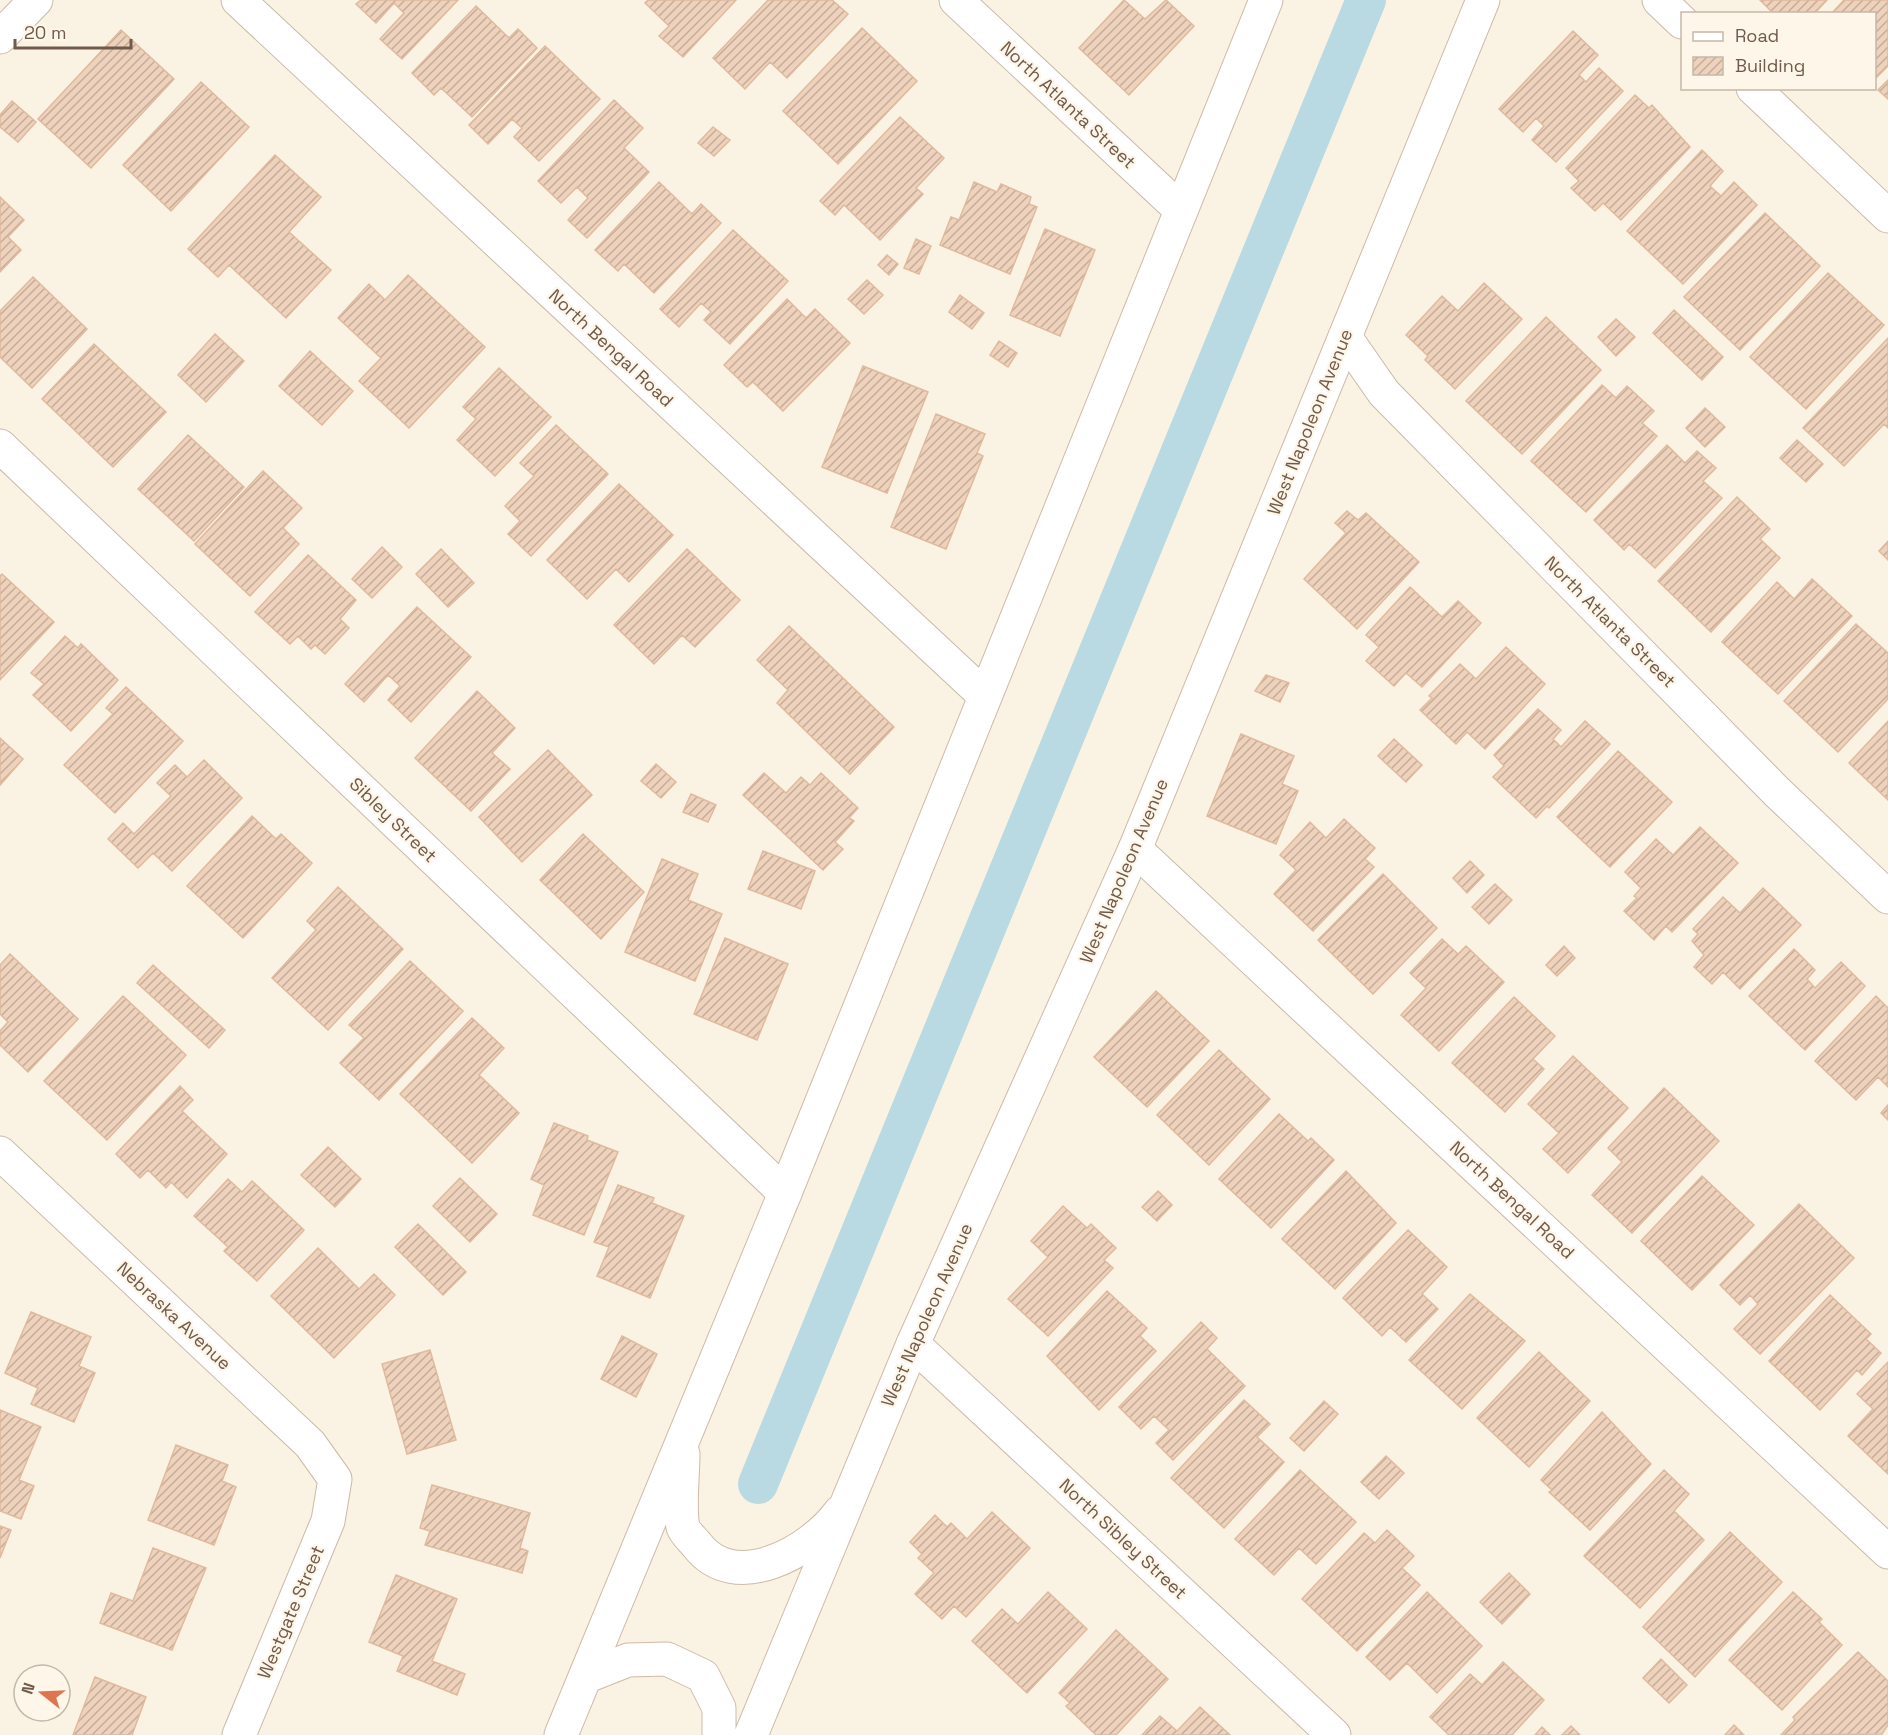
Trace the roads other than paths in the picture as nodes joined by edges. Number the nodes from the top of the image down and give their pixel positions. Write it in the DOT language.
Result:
graph roads {
  1 [pos="36,0"];
  2 [pos="237,0"];
  3 [pos="956,0"];
  4 [pos="1266,0"];
  5 [pos="1483,0"];
  6 [pos="1659,0"];
  7 [pos="1681,20"];
  8 [pos="0,37"];
  9 [pos="1755,90"];
  10 [pos="1181,210"];
  11 [pos="1888,216"];
  12 [pos="1345,337"];
  13 [pos="0,446"];
  14 [pos="985,696"];
  15 [pos="1135,849"];
  16 [pos="1888,897"];
  17 [pos="0,1153"];
  18 [pos="785,1192"];
  19 [pos="913,1344"];
  20 [pos="683,1440"];
  21 [pos="334,1487"];
  22 [pos="848,1500"];
  23 [pos="1888,1552"];
  24 [pos="585,1677"];
  25 [pos="239,1735"];
  26 [pos="561,1735"];
  27 [pos="719,1735"];
  28 [pos="751,1735"];
  29 [pos="1334,1735"];
  1 -- 8 [label="street"];
  2 -- 14 [label="street, North Bengal Road"];
  3 -- 10 [label="street, North Atlanta Street"];
  4 -- 10 [label="street"];
  5 -- 12 [label="street, West Napoleon Avenue"];
  6 -- 7 [label="street"];
  9 -- 11 [label="street"];
  10 -- 14 [label="street"];
  12 -- 15 [label="street, West Napoleon Avenue"];
  12 -- 16 [label="street, North Atlanta Street"];
  13 -- 18 [label="street, Sibley Street"];
  14 -- 18 [label="street"];
  15 -- 19 [label="street, West Napoleon Avenue"];
  15 -- 23 [label="street, North Bengal Road"];
  17 -- 21 [label="street, Nebraska Avenue"];
  18 -- 20 [label="street"];
  19 -- 22 [label="street, West Napoleon Avenue"];
  19 -- 29 [label="street, North Sibley Street"];
  20 -- 22 [label="street"];
  20 -- 24 [label="street"];
  21 -- 25 [label="street, Westgate Street"];
  22 -- 28 [label="street, West Napoleon Avenue"];
  24 -- 26 [label="street"];
  24 -- 27 [label="street"];
}
